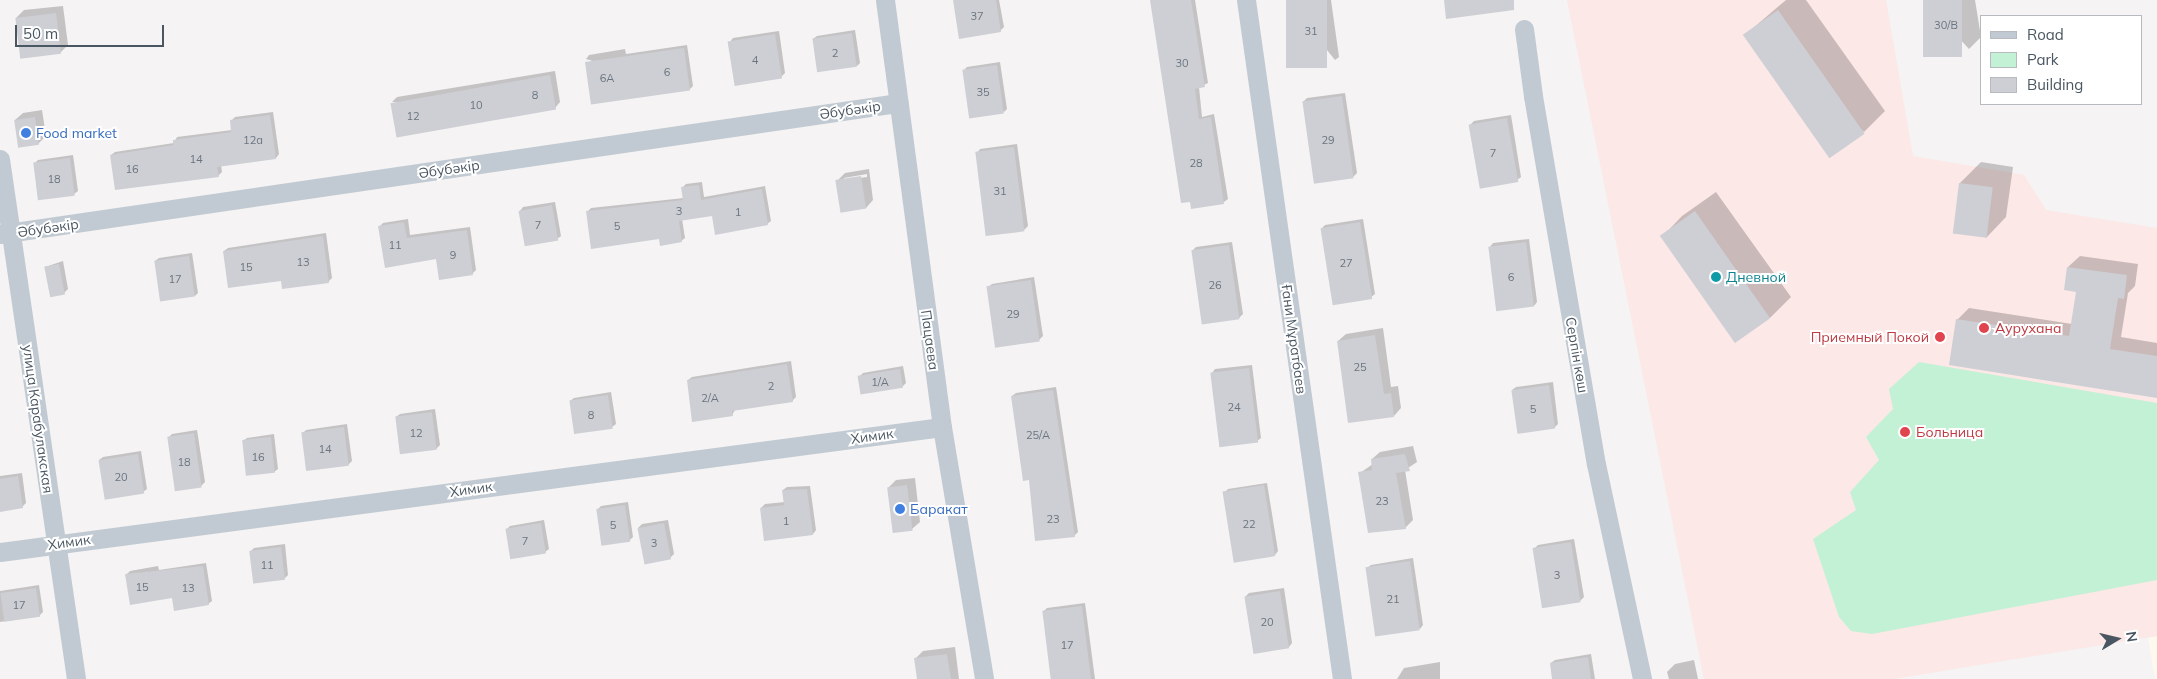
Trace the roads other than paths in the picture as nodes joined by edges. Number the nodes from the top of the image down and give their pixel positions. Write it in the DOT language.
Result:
graph roads {
  1 [pos="885,0"];
  2 [pos="1246,0"];
  3 [pos="1524,29"];
  4 [pos="898,103"];
  5 [pos="0,159"];
  6 [pos="6,234"];
  7 [pos="942,427"];
  8 [pos="56,544"];
  9 [pos="0,552"];
  10 [pos="76,679"];
  11 [pos="984,679"];
  12 [pos="1342,679"];
  13 [pos="1642,679"];
  1 -- 4 [label="street, Пацаева"];
  2 -- 12 [label="street, Ғани Мұратбаев"];
  3 -- 13 [label="street, Серпін көш"];
  4 -- 6 [label="street, Әбубәкір"];
  4 -- 7 [label="street, Пацаева"];
  5 -- 6 [label="street, улица Карабулакская"];
  6 -- 8 [label="street, улица Карабулакская"];
  7 -- 8 [label="street, Химик"];
  7 -- 11 [label="street, Пацаева"];
  8 -- 9 [label="street, Химик"];
  8 -- 10 [label="street, улица Карабулакская"];
}
